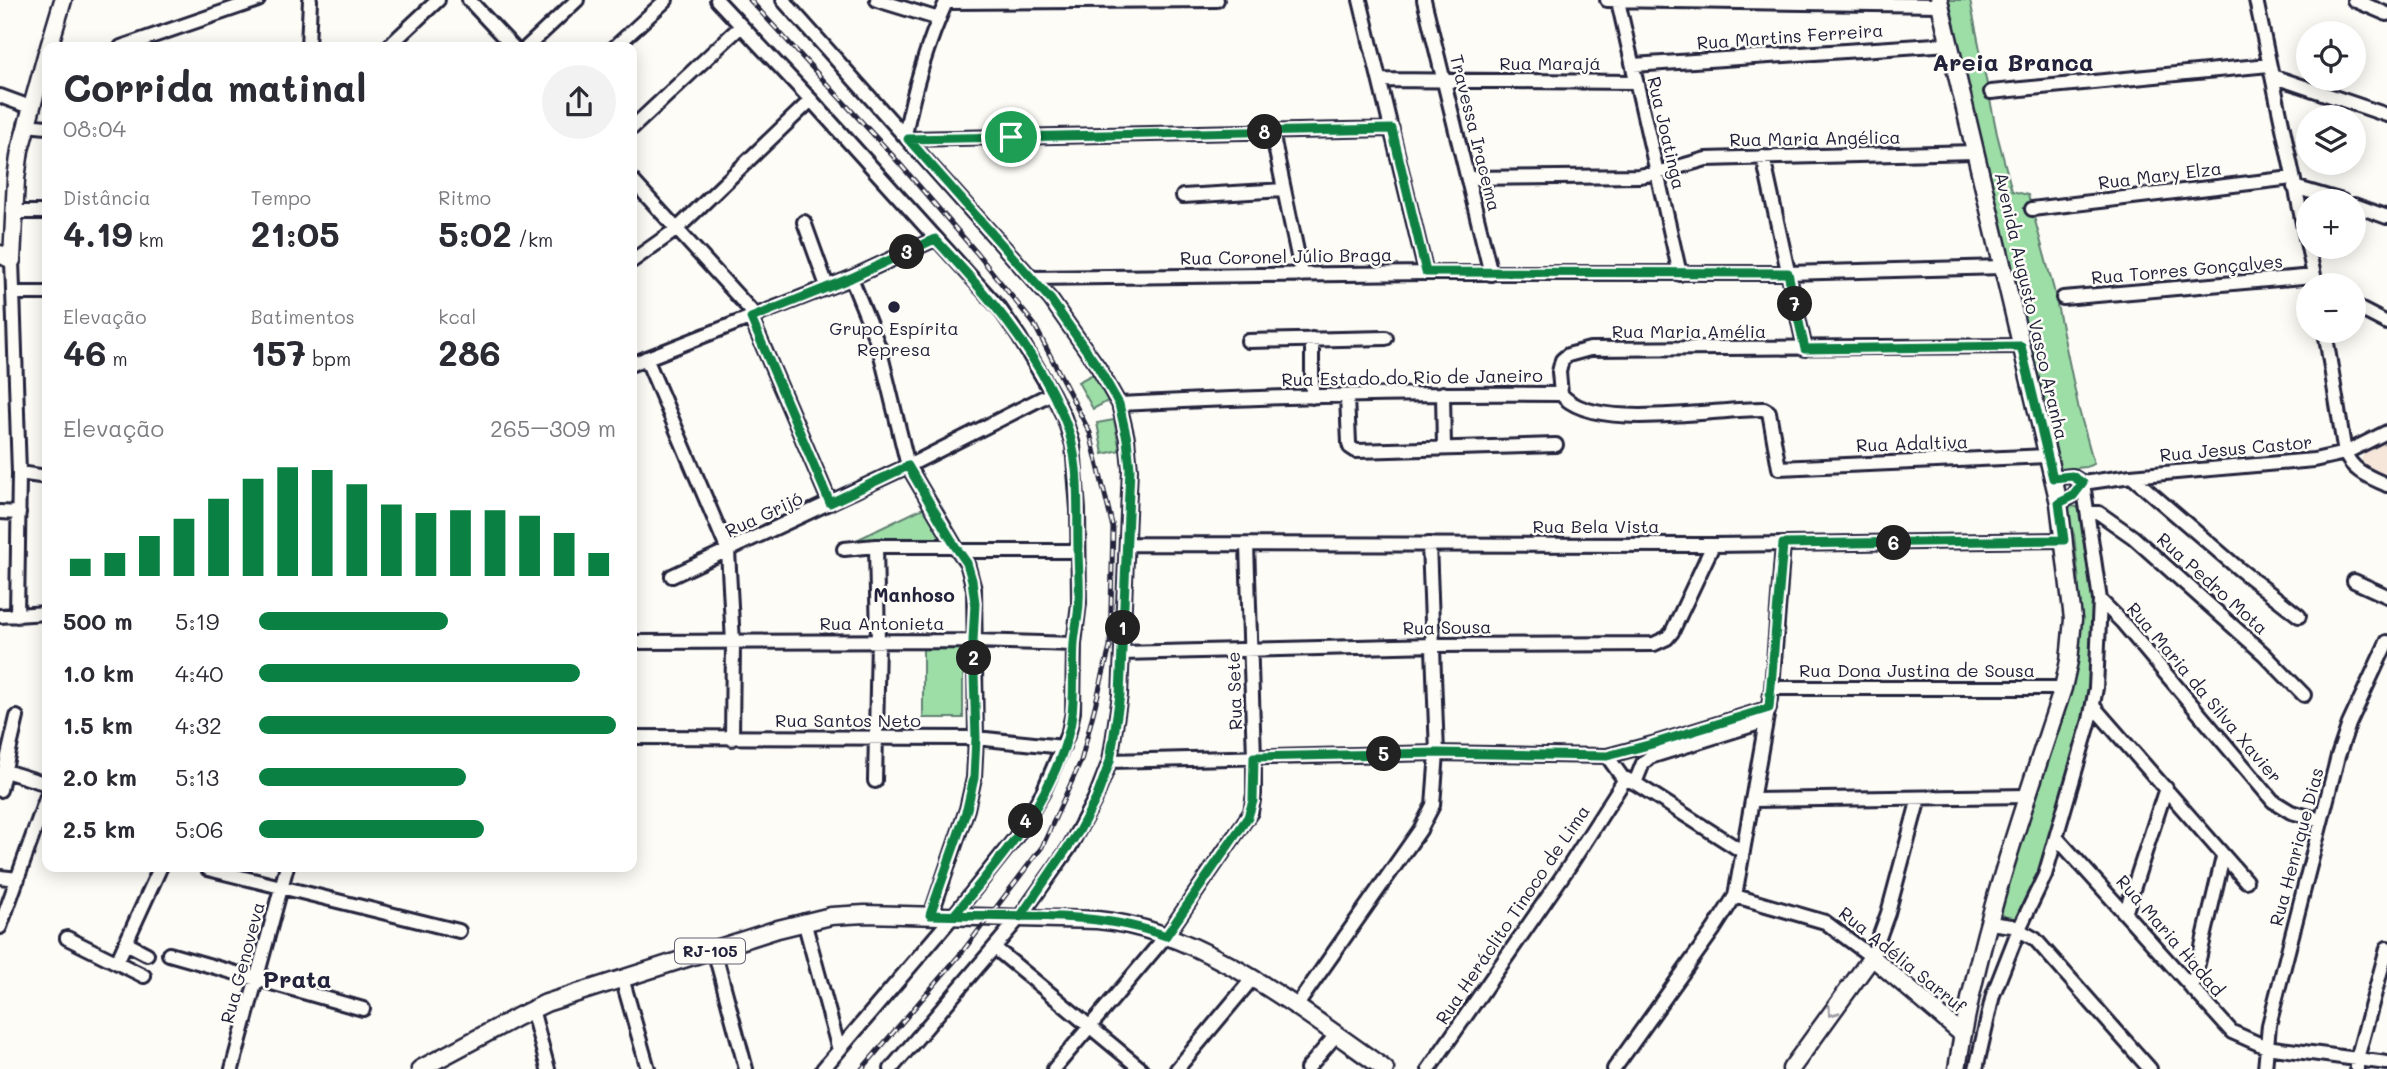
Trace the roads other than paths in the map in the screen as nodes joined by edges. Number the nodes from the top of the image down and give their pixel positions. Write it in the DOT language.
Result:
graph roads {
  1 [pos="63,0"];
  2 [pos="258,0"];
  3 [pos="310,0"];
  4 [pos="438,0"];
  5 [pos="469,0"];
  6 [pos="577,0"];
  7 [pos="666,0"];
  8 [pos="717,0"];
  9 [pos="783,0"];
  10 [pos="877,0"];
  11 [pos="1217,0"];
  12 [pos="1360,0"];
  13 [pos="1424,0"];
  14 [pos="1608,0"];
  15 [pos="2256,0"];
  16 [pos="2354,0"];
  17 [pos="947,1"];
  18 [pos="1618,1"];
  19 [pos="1939,3"];
  20 [pos="2387,14"];
  21 [pos="939,19"];
  22 [pos="740,27"];
  23 [pos="50,42"];
  24 [pos="136,42"];
  25 [pos="308,42"];
  26 [pos="393,42"];
  27 [pos="508,42"];
  28 [pos="532,42"];
  29 [pos="620,42"];
  30 [pos="1950,44"];
  31 [pos="1633,65"];
  32 [pos="2270,71"];
  33 [pos="42,76"];
  34 [pos="1380,80"];
  35 [pos="1444,80"];
  36 [pos="1636,82"];
  37 [pos="1991,92"];
  38 [pos="0,96"];
  39 [pos="811,100"];
  40 [pos="30,107"];
  41 [pos="2387,115"];
  42 [pos="637,123"];
  43 [pos="25,125"];
  44 [pos="42,127"];
  45 [pos="1392,129"];
  46 [pos="1272,132"];
  47 [pos="906,137"];
  48 [pos="1975,152"];
  49 [pos="1763,157"];
  50 [pos="1657,173"];
  51 [pos="1468,178"];
  52 [pos="2293,182"];
  53 [pos="637,185"];
  54 [pos="2311,189"];
  55 [pos="1284,191"];
  56 [pos="1184,196"];
  57 [pos="2032,209"];
  58 [pos="2366,209"];
  59 [pos="14,212"];
  60 [pos="42,212"];
  61 [pos="2387,217"];
  62 [pos="804,222"];
  63 [pos="677,229"];
  64 [pos="935,239"];
  65 [pos="6,257"];
  66 [pos="637,257"];
  67 [pos="2002,267"];
  68 [pos="1426,272"];
  69 [pos="1788,273"];
  70 [pos="2313,273"];
  71 [pos="1492,274"];
  72 [pos="1680,274"];
  73 [pos="1302,275"];
  74 [pos="851,278"];
  75 [pos="1032,278"];
  76 [pos="2296,282"];
  77 [pos="827,286"];
  78 [pos="14,293"];
  79 [pos="42,293"];
  80 [pos="2063,298"];
  81 [pos="2366,312"];
  82 [pos="754,317"];
  83 [pos="2387,323"];
  84 [pos="1386,338"];
  85 [pos="1312,339"];
  86 [pos="1248,341"];
  87 [pos="2327,343"];
  88 [pos="2021,346"];
  89 [pos="1805,349"];
  90 [pos="646,358"];
  91 [pos="637,361"];
  92 [pos="1052,393"];
  93 [pos="1443,393"];
  94 [pos="1561,394"];
  95 [pos="1312,397"];
  96 [pos="1347,397"];
  97 [pos="1119,404"];
  98 [pos="2387,432"];
  99 [pos="1556,445"];
  100 [pos="1444,448"];
  101 [pos="2345,453"];
  102 [pos="2047,456"];
  103 [pos="908,466"];
  104 [pos="1779,468"];
  105 [pos="19,473"];
  106 [pos="42,476"];
  107 [pos="2131,476"];
  108 [pos="2053,478"];
  109 [pos="2083,483"];
  110 [pos="2387,485"];
  111 [pos="830,503"];
  112 [pos="2059,503"];
  113 [pos="0,512"];
  114 [pos="19,513"];
  115 [pos="2088,513"];
  116 [pos="2064,540"];
  117 [pos="1127,544"];
  118 [pos="1429,544"];
  119 [pos="1783,544"];
  120 [pos="1247,545"];
  121 [pos="1713,545"];
  122 [pos="876,546"];
  123 [pos="844,549"];
  124 [pos="957,549"];
  125 [pos="728,551"];
  126 [pos="1078,551"];
  127 [pos="671,576"];
  128 [pos="2354,580"];
  129 [pos="2387,596"];
  130 [pos="2100,600"];
  131 [pos="42,614"];
  132 [pos="0,616"];
  133 [pos="17,616"];
  134 [pos="2299,616"];
  135 [pos="878,641"];
  136 [pos="973,641"];
  137 [pos="637,642"];
  138 [pos="2387,642"];
  139 [pos="733,643"];
  140 [pos="1074,644"];
  141 [pos="1434,645"];
  142 [pos="1251,651"];
  143 [pos="1122,653"];
  144 [pos="1772,688"];
  145 [pos="2063,688"];
  146 [pos="2304,695"];
  147 [pos="2093,706"];
  148 [pos="1768,714"];
  149 [pos="17,717"];
  150 [pos="637,737"];
  151 [pos="733,738"];
  152 [pos="877,738"];
  153 [pos="976,738"];
  154 [pos="1063,747"];
  155 [pos="1437,753"];
  156 [pos="1607,756"];
  157 [pos="1254,757"];
  158 [pos="1110,761"];
  159 [pos="5,771"];
  160 [pos="876,781"];
  161 [pos="1630,781"];
  162 [pos="42,782"];
  163 [pos="2166,788"];
  164 [pos="0,790"];
  165 [pos="2028,796"];
  166 [pos="1919,798"];
  167 [pos="1753,800"];
  168 [pos="42,812"];
  169 [pos="2321,820"];
  170 [pos="2056,837"];
  171 [pos="1743,852"];
  172 [pos="2223,857"];
  173 [pos="158,872"];
  174 [pos="220,872"];
  175 [pos="285,872"];
  176 [pos="0,877"];
  177 [pos="18,879"];
  178 [pos="2246,881"];
  179 [pos="281,887"];
  180 [pos="1735,896"];
  181 [pos="2126,911"];
  182 [pos="930,915"];
  183 [pos="954,915"];
  184 [pos="1020,917"];
  185 [pos="804,922"];
  186 [pos="1989,923"];
  187 [pos="0,927"];
  188 [pos="2019,929"];
  189 [pos="459,931"];
  190 [pos="1166,936"];
  191 [pos="67,938"];
  192 [pos="126,943"];
  193 [pos="995,948"];
  194 [pos="2387,948"];
  195 [pos="713,950"];
  196 [pos="147,954"];
  197 [pos="169,954"];
  198 [pos="1872,957"];
  199 [pos="117,962"];
  200 [pos="144,976"];
  201 [pos="257,977"];
  202 [pos="622,978"];
  203 [pos="1252,979"];
  204 [pos="2192,989"];
  205 [pos="1295,1008"];
  206 [pos="363,1009"];
  207 [pos="532,1009"];
  208 [pos="1090,1027"];
  209 [pos="1962,1034"];
  210 [pos="1336,1035"];
  211 [pos="2266,1047"];
  212 [pos="839,1050"];
  213 [pos="2387,1063"];
  214 [pos="2357,1064"];
  215 [pos="232,1069"];
  216 [pos="420,1069"];
  217 [pos="548,1069"];
  218 [pos="648,1069"];
  219 [pos="746,1069"];
  220 [pos="822,1069"];
  221 [pos="891,1069"];
  222 [pos="1054,1069"];
  223 [pos="1141,1069"];
  224 [pos="1177,1069"];
  225 [pos="1307,1069"];
  226 [pos="1385,1069"];
  227 [pos="1429,1069"];
  228 [pos="1614,1069"];
  229 [pos="1791,1069"];
  230 [pos="1957,1069"];
  231 [pos="1976,1069"];
  232 [pos="2150,1069"];
  233 [pos="2265,1069"];
  1 -- 23 [label="main road"];
  2 -- 24 [label="street"];
  3 -- 25 [label="street"];
  4 -- 26 [label="street"];
  5 -- 27 [label="street"];
  6 -- 28 [label="street"];
  7 -- 29 [label="street"];
  8 -- 22 [label="street"];
  9 -- 47 [label="street"];
  10 -- 21 [label="street"];
  11 -- 17 [label="street"];
  12 -- 34 [label="street"];
  13 -- 35 [label="street, Travessa Iracema"];
  14 -- 18 [label="street"];
  15 -- 32 [label="street"];
  16 -- 20 [label="street"];
  17 -- 21 [label="street"];
  18 -- 19 [label="street"];
  18 -- 31 [label="street, Rua Joatinga"];
  19 -- 30 [label="main road, Avenida Augusto Vasco Aranha"];
  21 -- 47 [label="street"];
  22 -- 39 [label="street"];
  22 -- 42 [label="street"];
  30 -- 31 [label="street, Rua Martins Ferreira"];
  30 -- 48 [label="main road, Avenida Augusto Vasco Aranha"];
  31 -- 36 [label="street, Rua Joatinga"];
  32 -- 37 [label="street"];
  32 -- 41 [label="street"];
  32 -- 52 [label="street"];
  33 -- 40 [label="main road"];
  34 -- 35 [label="street, Rua Marajá"];
  34 -- 45 [label="street"];
  35 -- 36 [label="street, Rua Marajá"];
  35 -- 51 [label="street, Travessa Iracema"];
  36 -- 50 [label="street, Rua Joatinga"];
  38 -- 40 [label="street"];
  39 -- 63 [label="street"];
  39 -- 64 [label="street"];
  40 -- 43 [label="main road"];
  43 -- 44 [label="street"];
  43 -- 59 [label="main road"];
  45 -- 46 [label="street"];
  45 -- 68 [label="street"];
  46 -- 47 [label="street"];
  46 -- 55 [label="street"];
  47 -- 75 [label="street"];
  48 -- 49 [label="street, Rua Maria Angélica"];
  48 -- 67 [label="main road, Avenida Augusto Vasco Aranha"];
  49 -- 50 [label="street, Rua Maria Angélica"];
  49 -- 69 [label="street"];
  50 -- 51 [label="street, Rua Maria Angélica"];
  50 -- 72 [label="street, Rua Joatinga"];
  51 -- 71 [label="street, Travessa Iracema"];
  52 -- 54 [label="street"];
  52 -- 57 [label="street, Rua Mary Elza"];
  52 -- 70 [label="street"];
  53 -- 63 [label="street"];
  55 -- 56 [label="street"];
  55 -- 73 [label="street"];
  58 -- 61 [label="street"];
  59 -- 60 [label="street"];
  59 -- 65 [label="main road"];
  62 -- 77 [label="street"];
  63 -- 66 [label="street"];
  63 -- 82 [label="street"];
  64 -- 74 [label="street"];
  64 -- 92 [label="street"];
  65 -- 78 [label="street"];
  67 -- 69 [label="street, Rua Coronel Júlio Braga"];
  67 -- 88 [label="main road, Avenida Augusto Vasco Aranha"];
  68 -- 71 [label="street, Rua Coronel Júlio Braga"];
  68 -- 73 [label="street, Rua Coronel Júlio Braga"];
  69 -- 72 [label="street, Rua Coronel Júlio Braga"];
  69 -- 89 [label="street"];
  71 -- 72 [label="street, Rua Coronel Júlio Braga"];
  73 -- 75 [label="street, Rua Coronel Júlio Braga"];
  74 -- 77 [label="street"];
  74 -- 103 [label="street"];
  75 -- 97 [label="street"];
  76 -- 80 [label="street, Rua Torres Gonçalves"];
  77 -- 82 [label="street"];
  78 -- 79 [label="street"];
  78 -- 105 [label="street"];
  81 -- 83 [label="street"];
  82 -- 90 [label="street"];
  82 -- 111 [label="street"];
  84 -- 85 [label="street"];
  85 -- 86 [label="street"];
  85 -- 95 [label="street"];
  87 -- 101 [label="street"];
  88 -- 89 [label="street, Rua Maria Amélia"];
  88 -- 102 [label="main road, Avenida Augusto Vasco Aranha"];
  89 -- 94 [label="street, Rua Maria Amélia"];
  90 -- 91 [label="street"];
  90 -- 125 [label="street"];
  92 -- 103 [label="street, Rua Grijó"];
  92 -- 126 [label="street"];
  93 -- 94 [label="street, Rua Estado do Rio de Janeiro"];
  93 -- 96 [label="street, Rua Estado do Rio de Janeiro"];
  93 -- 100 [label="street"];
  94 -- 104 [label="street, Rua Estado do Rio de Janeiro"];
  95 -- 96 [label="street, Rua Estado do Rio de Janeiro"];
  95 -- 97 [label="street, Rua Estado do Rio de Janeiro"];
  96 -- 100 [label="street"];
  97 -- 117 [label="street"];
  98 -- 101 [label="street, Rua Jesus Castor"];
  99 -- 100 [label="street"];
  101 -- 107 [label="street, Rua Jesus Castor"];
  101 -- 110 [label="street"];
  102 -- 104 [label="street, Rua Adaltiva"];
  102 -- 108 [label="main road, Avenida Augusto Vasco Aranha"];
  103 -- 111 [label="street, Rua Grijó"];
  103 -- 124 [label="street"];
  105 -- 106 [label="street"];
  105 -- 114 [label="street"];
  107 -- 109 [label="street, Rua Jesus Castor"];
  107 -- 134 [label="street"];
  108 -- 109 [label="street, Rua Jesus Castor"];
  108 -- 112 [label="main road, Avenida Augusto Vasco Aranha"];
  109 -- 112 [label="street"];
  109 -- 115 [label="street"];
  111 -- 125 [label="street, Rua Grijó"];
  112 -- 116 [label="main road, Avenida Augusto Vasco Aranha"];
  113 -- 114 [label="street"];
  114 -- 133 [label="street"];
  115 -- 130 [label="street"];
  115 -- 146 [label="street, Rua Pedro Mota"];
  116 -- 119 [label="street, Rua Bela Vista"];
  116 -- 145 [label="main road, Avenida Augusto Vasco Aranha"];
  117 -- 120 [label="street, Rua Bela Vista"];
  117 -- 143 [label="street"];
  118 -- 120 [label="street, Rua Bela Vista"];
  118 -- 121 [label="street, Rua Bela Vista"];
  118 -- 141 [label="street"];
  119 -- 121 [label="street, Rua Bela Vista"];
  119 -- 144 [label="street"];
  120 -- 142 [label="street, Rua Sete"];
  121 -- 141 [label="street, Rua Sousa"];
  122 -- 123 [label="street"];
  122 -- 124 [label="street"];
  122 -- 135 [label="street"];
  124 -- 126 [label="street"];
  124 -- 136 [label="street"];
  125 -- 127 [label="street, Rua Grijó"];
  125 -- 139 [label="street"];
  126 -- 140 [label="street"];
  128 -- 129 [label="street"];
  130 -- 147 [label="street"];
  130 -- 169 [label="street, Rua Maria da Silva Xavier"];
  131 -- 133 [label="street"];
  132 -- 133 [label="street"];
  135 -- 136 [label="street, Rua Antonieta"];
  135 -- 139 [label="street, Rua Antonieta"];
  135 -- 152 [label="street"];
  136 -- 140 [label="street, Rua Antonieta"];
  136 -- 153 [label="street"];
  137 -- 139 [label="street, Rua Antonieta"];
  138 -- 169 [label="street, Rua Henrique Dias"];
  139 -- 151 [label="street"];
  140 -- 154 [label="street"];
  141 -- 142 [label="street, Rua Sousa"];
  141 -- 155 [label="street"];
  142 -- 143 [label="street, Rua Sousa"];
  142 -- 157 [label="street, Rua Sete"];
  143 -- 158 [label="street"];
  144 -- 145 [label="street, Rua Dona Justina de Sousa"];
  144 -- 148 [label="street"];
  145 -- 165 [label="main road, Avenida Augusto Vasco Aranha"];
  147 -- 163 [label="street"];
  147 -- 170 [label="street"];
  148 -- 156 [label="street"];
  148 -- 161 [label="street"];
  148 -- 167 [label="street"];
  149 -- 159 [label="street"];
  150 -- 151 [label="street, Rua Santos Neto"];
  151 -- 152 [label="street, Rua Santos Neto"];
  152 -- 153 [label="street, Rua Santos Neto"];
  152 -- 160 [label="street"];
  153 -- 154 [label="street, Rua Santos Neto"];
  153 -- 182 [label="street"];
  154 -- 183 [label="street"];
  155 -- 156 [label="street"];
  155 -- 157 [label="street"];
  155 -- 205 [label="street"];
  156 -- 161 [label="street"];
  157 -- 158 [label="street"];
  157 -- 190 [label="street, Rua Sete"];
  158 -- 184 [label="street"];
  159 -- 162 [label="street"];
  159 -- 164 [label="street"];
  161 -- 171 [label="street"];
  161 -- 227 [label="street, Rua Heráclito Tinoco de Lima"];
  163 -- 172 [label="street"];
  163 -- 181 [label="street"];
  165 -- 166 [label="street"];
  165 -- 186 [label="main road, Avenida Augusto Vasco Aranha"];
  166 -- 167 [label="street"];
  166 -- 198 [label="street"];
  167 -- 171 [label="street"];
  168 -- 177 [label="street"];
  169 -- 211 [label="street, Rua Henrique Dias"];
  170 -- 181 [label="street, Rua Maria Hadad"];
  170 -- 188 [label="street"];
  171 -- 180 [label="street"];
  172 -- 178 [label="street"];
  172 -- 204 [label="street"];
  173 -- 192 [label="street"];
  174 -- 179 [label="street"];
  175 -- 179 [label="street, Rua Genoveva"];
  176 -- 177 [label="street"];
  177 -- 187 [label="street"];
  179 -- 189 [label="street"];
  179 -- 201 [label="street, Rua Genoveva"];
  180 -- 198 [label="street, Rua Adélia Sarruf"];
  180 -- 228 [label="street"];
  181 -- 204 [label="street, Rua Maria Hadad"];
  182 -- 183 [label="main road, RJ-105"];
  182 -- 185 [label="main road, RJ-105"];
  183 -- 184 [label="main road, RJ-105"];
  183 -- 212 [label="street"];
  184 -- 190 [label="main road, RJ-105"];
  184 -- 193 [label="street"];
  185 -- 195 [label="main road, RJ-105"];
  185 -- 212 [label="street"];
  186 -- 188 [label="street"];
  186 -- 209 [label="main road, Avenida Augusto Vasco Aranha"];
  188 -- 231 [label="street"];
  188 -- 232 [label="street"];
  190 -- 203 [label="main road, RJ-105"];
  190 -- 208 [label="street, Rua Sete"];
  191 -- 199 [label="street"];
  192 -- 196 [label="street"];
  192 -- 199 [label="street"];
  193 -- 208 [label="street"];
  193 -- 221 [label="street"];
  194 -- 214 [label="street"];
  195 -- 202 [label="main road, RJ-105"];
  195 -- 219 [label="street"];
  197 -- 201 [label="street"];
  198 -- 209 [label="main road, Rua Adélia Sarruf"];
  198 -- 229 [label="main road, one-way"];
  199 -- 200 [label="street"];
  201 -- 206 [label="street"];
  201 -- 215 [label="street, Rua Genoveva"];
  202 -- 207 [label="main road, RJ-105"];
  202 -- 218 [label="street"];
  203 -- 205 [label="main road, RJ-105"];
  203 -- 224 [label="street"];
  204 -- 211 [label="street, Rua Maria Hadad"];
  205 -- 210 [label="main road, RJ-105"];
  207 -- 216 [label="main road, RJ-105"];
  207 -- 217 [label="street"];
  208 -- 222 [label="street, Rua Sete"];
  208 -- 223 [label="street"];
  209 -- 230 [label="main road, Avenida Augusto Vasco Aranha"];
  210 -- 225 [label="street"];
  210 -- 226 [label="main road, RJ-105"];
  211 -- 214 [label="street, Rua Maria Hadad"];
  211 -- 233 [label="street, Rua Henrique Dias"];
  212 -- 220 [label="street"];
  213 -- 214 [label="street, Rua Maria Hadad"];
}
